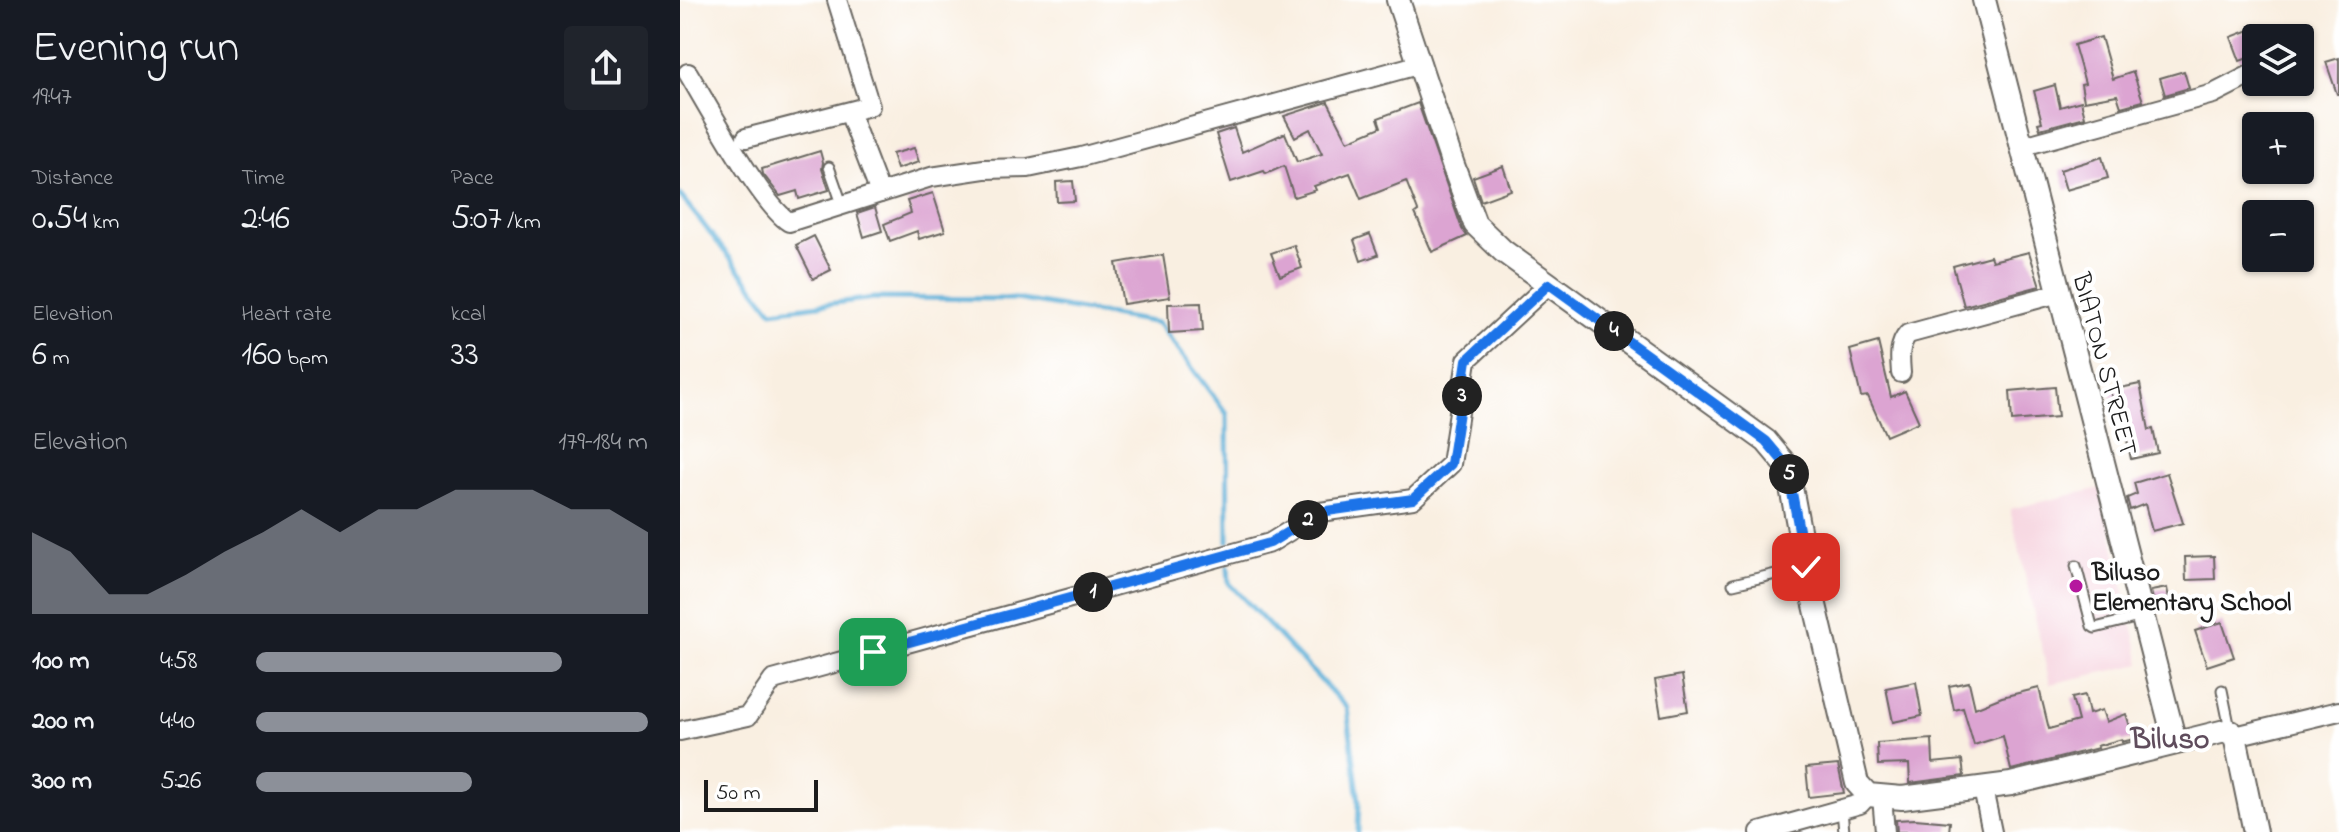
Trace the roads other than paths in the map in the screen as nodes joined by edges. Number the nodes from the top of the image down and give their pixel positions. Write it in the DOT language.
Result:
graph roads {
  1 [pos="837,0"];
  2 [pos="1398,0"];
  3 [pos="1984,0"];
  4 [pos="1421,64"];
  5 [pos="688,73"];
  6 [pos="2242,79"];
  7 [pos="849,112"];
  8 [pos="746,138"];
  9 [pos="2020,147"];
  10 [pos="829,167"];
  11 [pos="880,193"];
  12 [pos="842,204"];
  13 [pos="1549,284"];
  14 [pos="2059,293"];
  15 [pos="1901,373"];
  16 [pos="2076,566"];
  17 [pos="1806,567"];
  18 [pos="1733,584"];
  19 [pos="2143,616"];
  20 [pos="2222,690"];
  21 [pos="2339,711"];
  22 [pos="680,731"];
  23 [pos="2233,734"];
  24 [pos="2175,742"];
  25 [pos="1983,789"];
  26 [pos="1875,796"];
  27 [pos="1842,810"];
  28 [pos="1760,832"];
  29 [pos="1844,832"];
  30 [pos="1885,832"];
  31 [pos="1992,832"];
  32 [pos="2255,832"];
  1 -- 7 [label="street"];
  2 -- 4 [label="street"];
  3 -- 9 [label="street, BIATON STREET"];
  4 -- 11 [label="street"];
  4 -- 13 [label="street"];
  5 -- 12 [label="street"];
  6 -- 9 [label="street"];
  7 -- 8 [label="street"];
  7 -- 11 [label="street"];
  9 -- 14 [label="street, BIATON STREET"];
  10 -- 12 [label="lane"];
  11 -- 12 [label="street"];
  13 -- 17 [label="street"];
  13 -- 22 [label="street"];
  14 -- 15 [label="street"];
  14 -- 19 [label="street, BIATON STREET"];
  16 -- 19 [label="lane"];
  17 -- 18 [label="lane"];
  17 -- 26 [label="street"];
  19 -- 24 [label="street, BIATON STREET"];
  20 -- 23 [label="lane"];
  21 -- 23 [label="street"];
  23 -- 24 [label="street"];
  23 -- 32 [label="street"];
  24 -- 25 [label="street"];
  25 -- 26 [label="street"];
  25 -- 31 [label="street"];
  26 -- 27 [label="street"];
  26 -- 30 [label="street"];
  27 -- 28 [label="street"];
  27 -- 29 [label="lane"];
}
